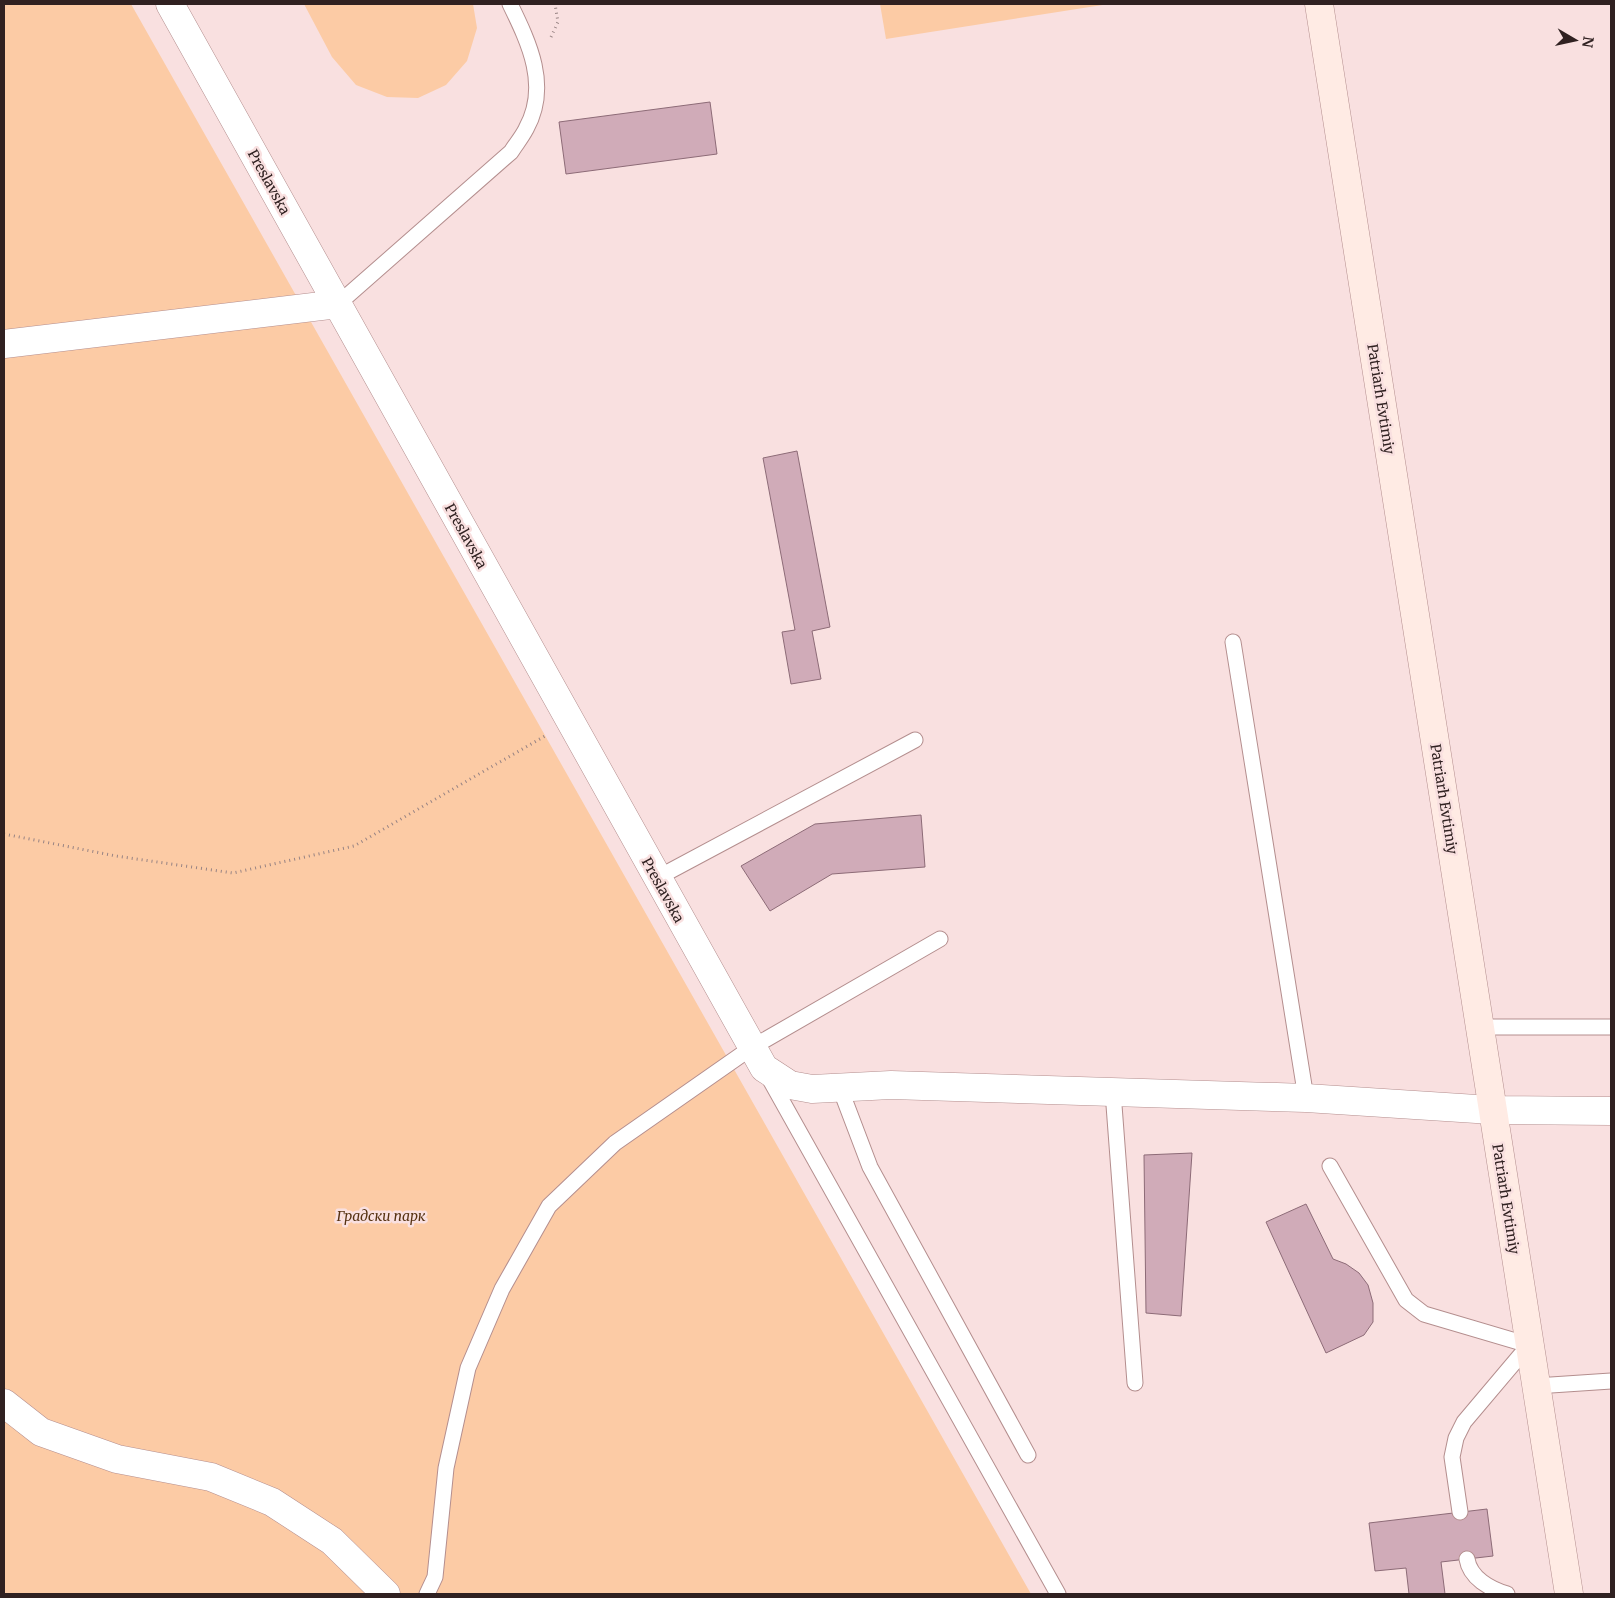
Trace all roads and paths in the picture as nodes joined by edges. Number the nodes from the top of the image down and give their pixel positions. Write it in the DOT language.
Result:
graph roads {
  1 [pos="170,4"];
  2 [pos="510,4"];
  3 [pos="1319,4"];
  4 [pos="338,304"];
  5 [pos="4,344"];
  6 [pos="1233,642"];
  7 [pos="570,722"];
  8 [pos="915,740"];
  9 [pos="4,834"];
  10 [pos="657,878"];
  11 [pos="940,939"];
  12 [pos="1479,1027"];
  13 [pos="1611,1027"];
  14 [pos="758,1058"];
  15 [pos="840,1088"];
  16 [pos="1113,1092"];
  17 [pos="1306,1098"];
  18 [pos="1492,1110"];
  19 [pos="1611,1111"];
  20 [pos="1330,1166"];
  21 [pos="1529,1345"];
  22 [pos="1611,1381"];
  23 [pos="1135,1383"];
  24 [pos="1536,1386"];
  25 [pos="4,1403"];
  26 [pos="1028,1455"];
  27 [pos="1460,1512"];
  28 [pos="1467,1559"];
  29 [pos="386,1594"];
  30 [pos="427,1594"];
  31 [pos="1058,1594"];
  32 [pos="1507,1594"];
  33 [pos="1569,1594"];
  1 -- 4 [label="street, Preslavska"];
  2 -- 4 [label="lane"];
  3 -- 12 [label="main road, Patriarh Evtimiy"];
  4 -- 5 [label="street"];
  4 -- 7 [label="street, Preslavska"];
  6 -- 17 [label="lane"];
  7 -- 9 [label="path"];
  7 -- 10 [label="street, Preslavska"];
  8 -- 10 [label="lane"];
  10 -- 14 [label="street, Preslavska"];
  11 -- 14 [label="lane"];
  12 -- 13 [label="lane"];
  12 -- 18 [label="main road, Patriarh Evtimiy"];
  14 -- 15 [label="street"];
  14 -- 30 [label="lane"];
  14 -- 31 [label="lane"];
  15 -- 16 [label="street"];
  15 -- 26 [label="lane"];
  16 -- 17 [label="street"];
  16 -- 23 [label="lane"];
  17 -- 18 [label="street"];
  18 -- 19 [label="street"];
  18 -- 21 [label="main road, Patriarh Evtimiy"];
  20 -- 21 [label="lane"];
  21 -- 24 [label="main road, Patriarh Evtimiy"];
  21 -- 27 [label="lane"];
  22 -- 24 [label="lane"];
  24 -- 33 [label="main road, Patriarh Evtimiy"];
  25 -- 29 [label="street"];
  28 -- 32 [label="lane"];
}
